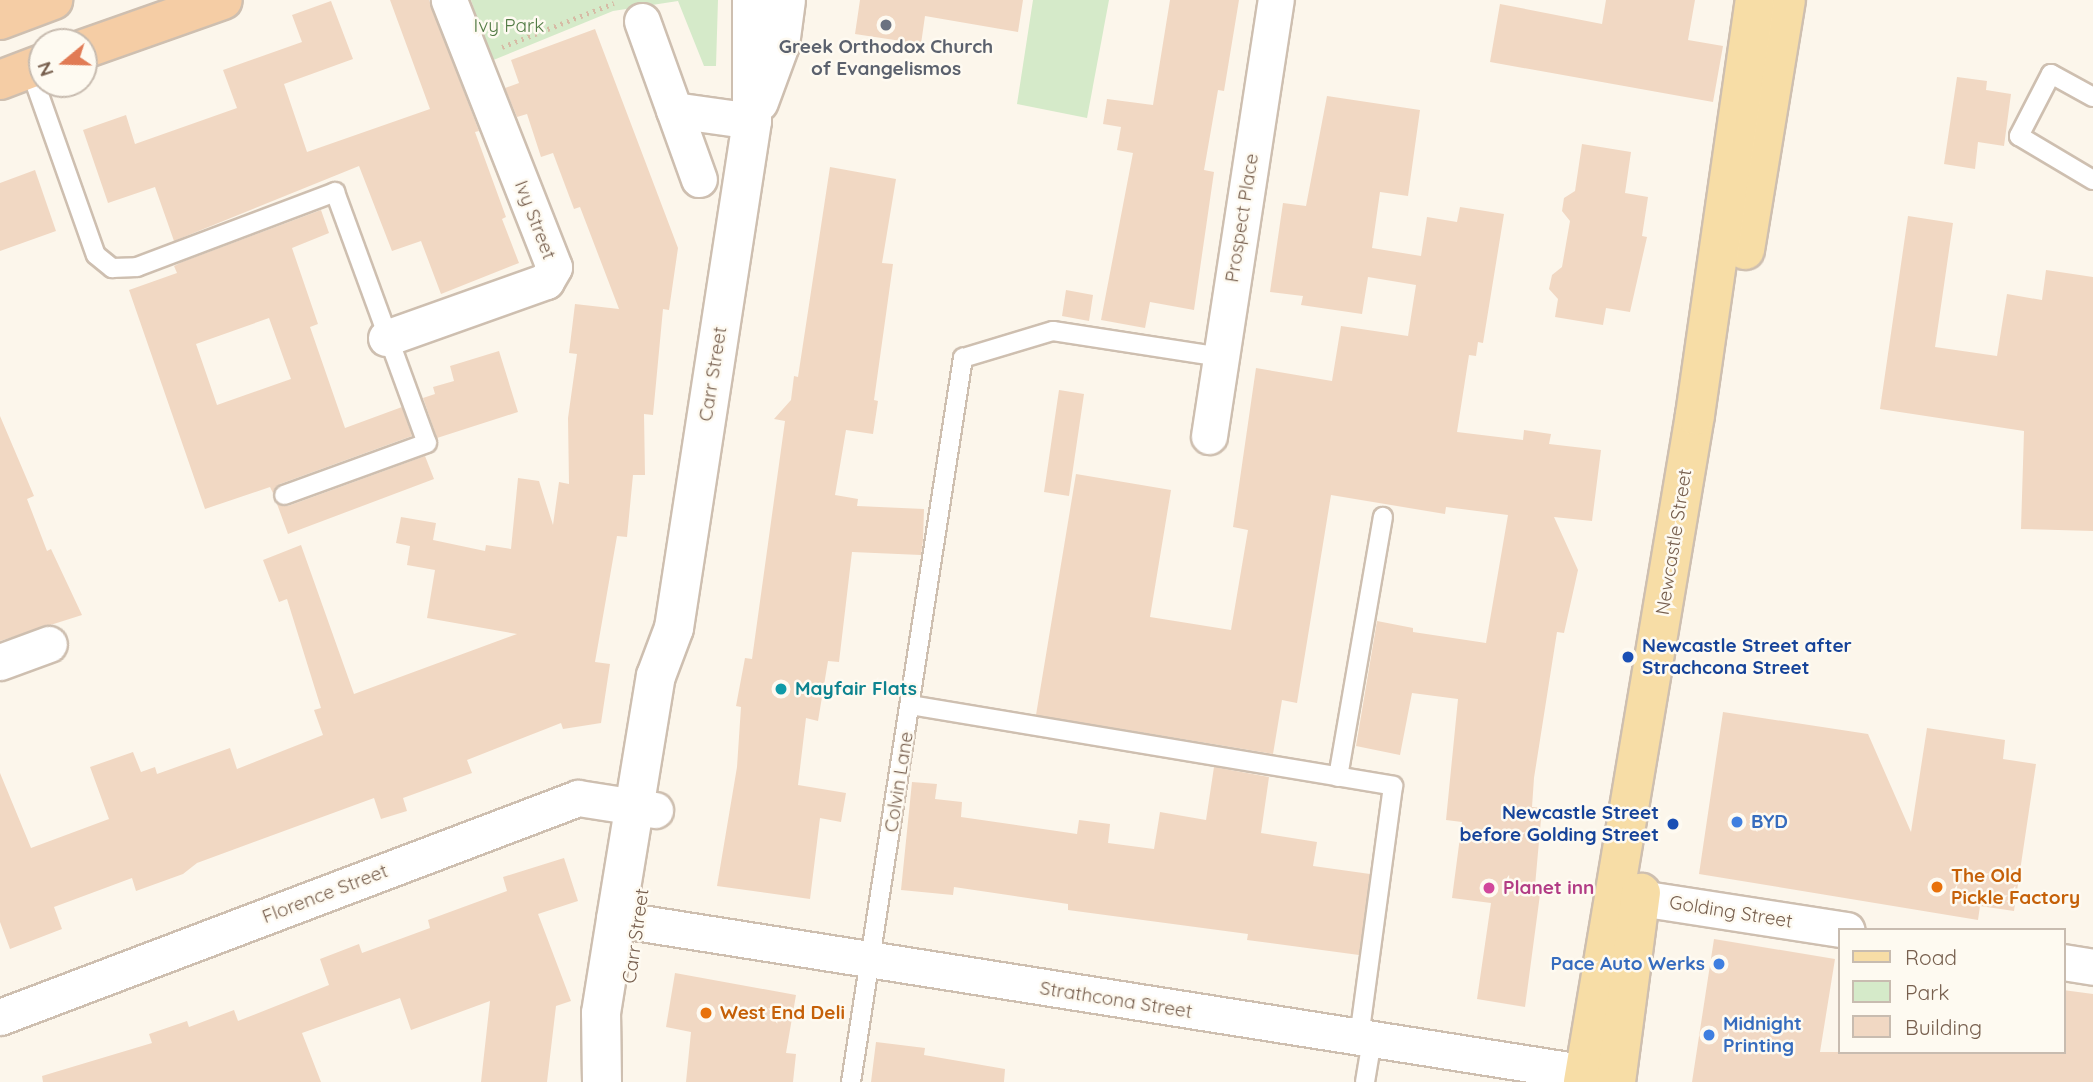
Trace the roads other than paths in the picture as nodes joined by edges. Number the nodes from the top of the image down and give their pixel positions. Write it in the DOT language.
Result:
graph roads {
  1 [pos="53,0"];
  2 [pos="223,0"];
  3 [pos="449,0"];
  4 [pos="752,0"];
  5 [pos="786,0"];
  6 [pos="1276,0"];
  7 [pos="1755,0"];
  8 [pos="1786,0"];
  9 [pos="628,12"];
  10 [pos="0,20"];
  11 [pos="98,45"];
  12 [pos="24,71"];
  13 [pos="2093,97"];
  14 [pos="674,110"];
  15 [pos="752,121"];
  16 [pos="699,179"];
  17 [pos="2093,180"];
  18 [pos="386,338"];
  19 [pos="1221,357"];
  20 [pos="1209,436"];
  21 [pos="285,495"];
  22 [pos="1383,517"];
  23 [pos="49,645"];
  24 [pos="0,662"];
  25 [pos="911,705"];
  26 [pos="1338,777"];
  27 [pos="644,808"];
  28 [pos="1628,894"];
  29 [pos="627,921"];
  30 [pos="1838,929"];
  31 [pos="872,962"];
  32 [pos="2065,962"];
  33 [pos="2093,967"];
  34 [pos="0,1017"];
  35 [pos="1366,1039"];
  36 [pos="603,1078"];
  37 [pos="1600,1079"];
  38 [pos="850,1082"];
  39 [pos="1365,1082"];
  1 -- 10 [label="highway"];
  2 -- 11 [label="highway"];
  3 -- 18 [label="street, Ivy Street"];
  4 -- 15 [label="street, Carr Street"];
  5 -- 15 [label="street, Carr Street"];
  6 -- 19 [label="street, Prospect Place"];
  7 -- 28 [label="main road, Newcastle Street"];
  8 -- 28 [label="main road, Newcastle Street"];
  9 -- 14 [label="street"];
  12 -- 18 [label="lane"];
  13 -- 17 [label="lane"];
  14 -- 15 [label="street"];
  14 -- 16 [label="street"];
  15 -- 27 [label="street, Carr Street"];
  18 -- 21 [label="lane"];
  19 -- 20 [label="street, Prospect Place"];
  19 -- 25 [label="lane, Colvin Lane"];
  22 -- 26 [label="lane"];
  23 -- 24 [label="street"];
  25 -- 26 [label="lane"];
  25 -- 31 [label="lane, Colvin Lane"];
  26 -- 35 [label="lane"];
  27 -- 29 [label="street, Carr Street"];
  27 -- 34 [label="street, Florence Street"];
  28 -- 30 [label="street, Golding Street"];
  28 -- 37 [label="main road, Newcastle Street"];
  29 -- 31 [label="street, Strathcona Street"];
  29 -- 36 [label="street, Carr Street"];
  31 -- 35 [label="street, Strathcona Street"];
  31 -- 38 [label="lane, Colvin Lane"];
  32 -- 33 [label="street"];
  35 -- 37 [label="street, Strathcona Street"];
  35 -- 39 [label="lane"];
}
